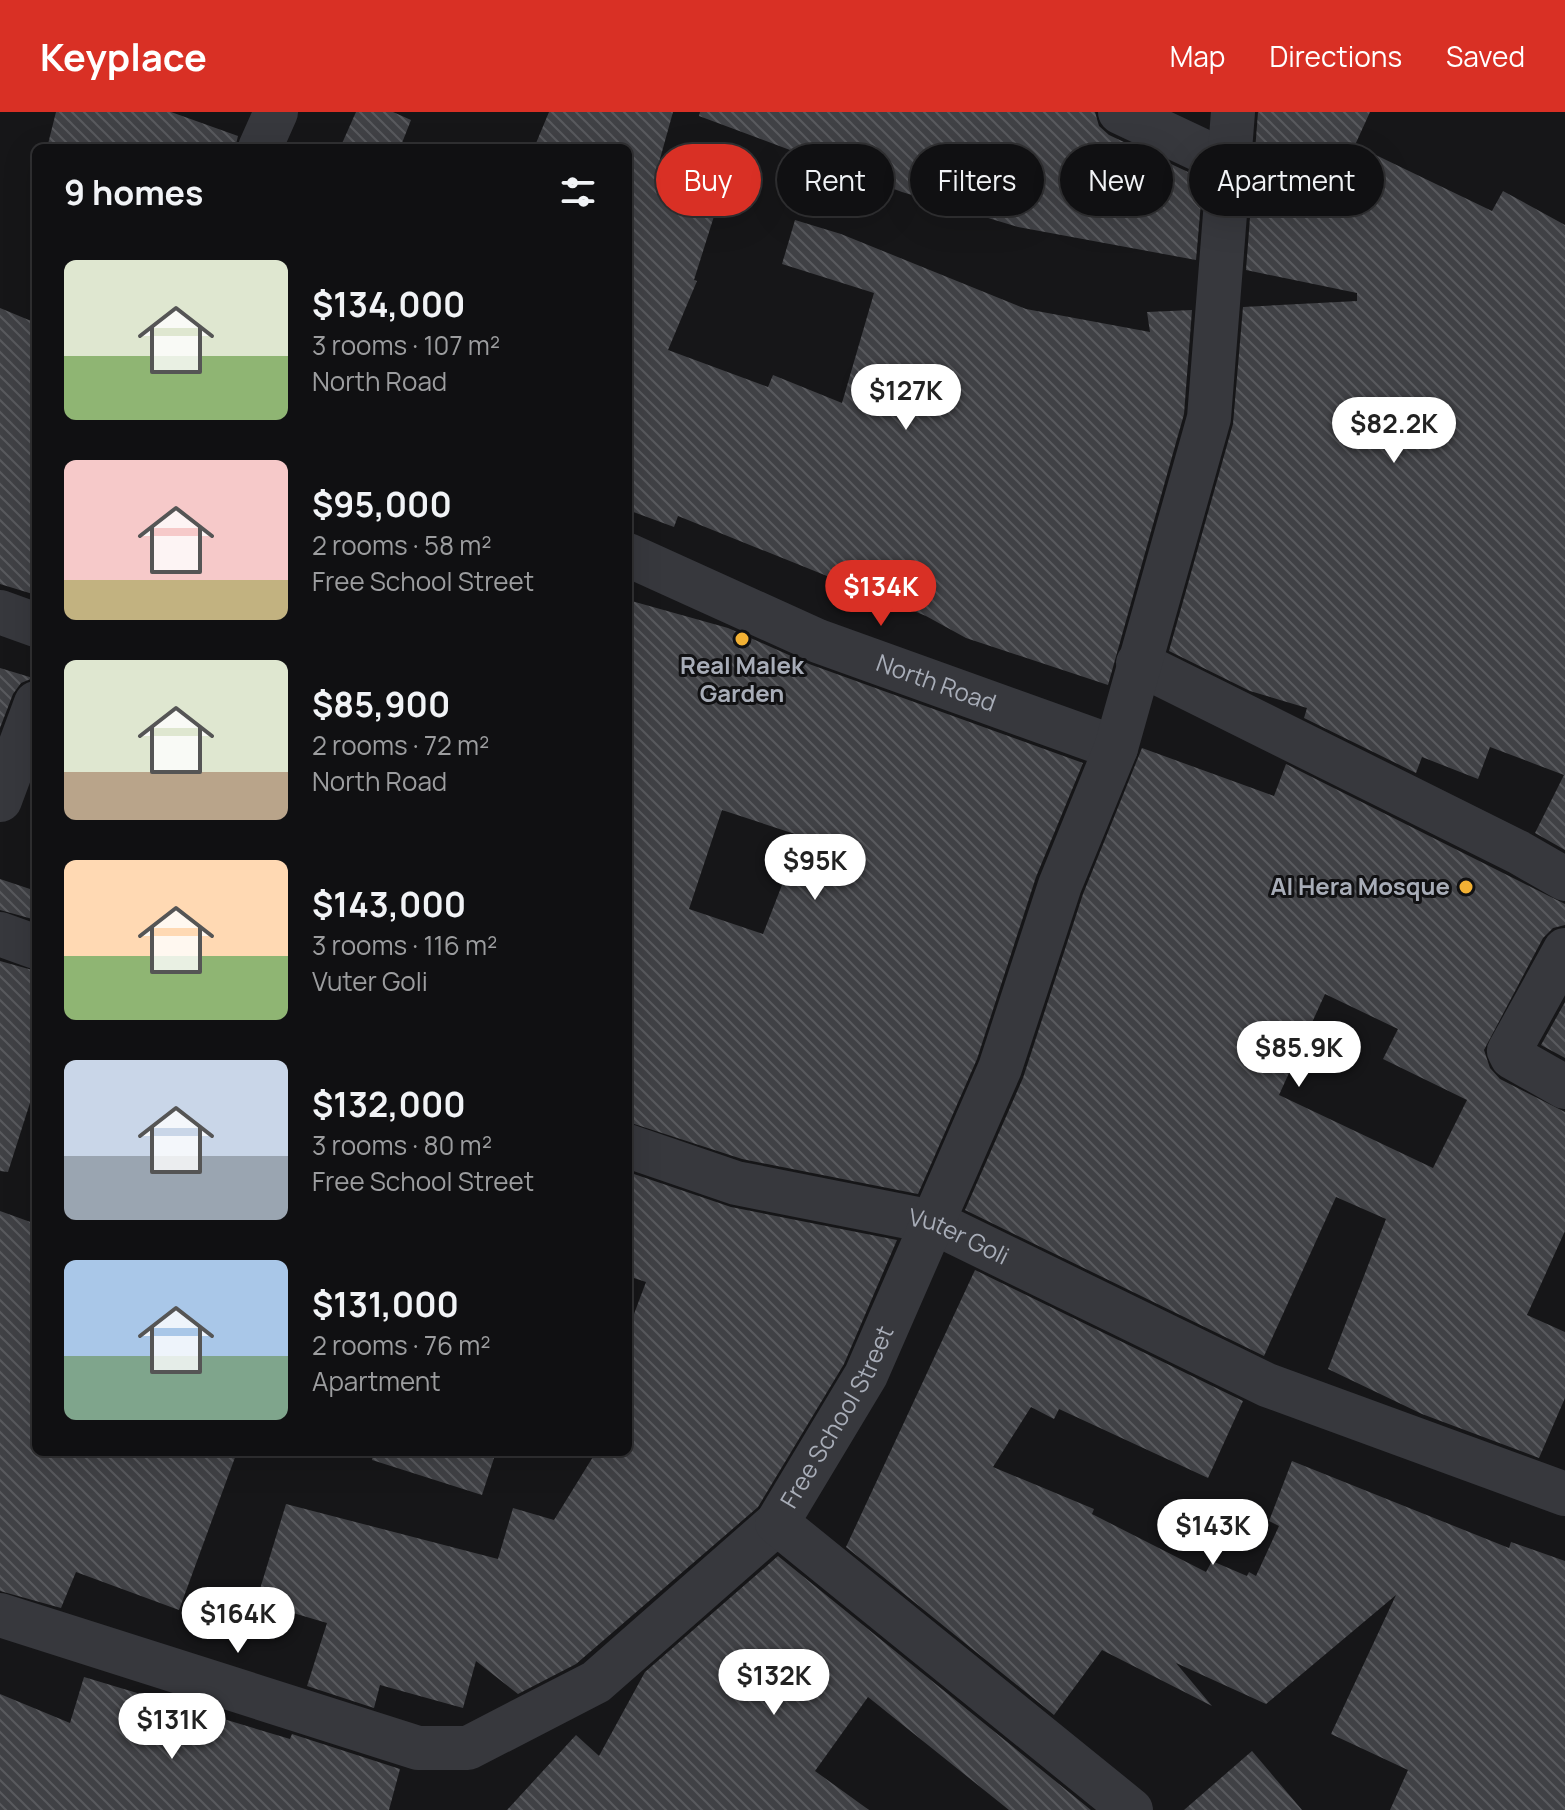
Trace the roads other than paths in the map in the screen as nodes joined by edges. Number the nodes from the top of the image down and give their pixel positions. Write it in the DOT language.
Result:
graph roads {
  1 [pos="276,112"];
  2 [pos="1120,112"];
  3 [pos="1233,112"];
  4 [pos="262,144"];
  5 [pos="1231,144"];
  6 [pos="1189,145"];
  7 [pos="1226,216"];
  8 [pos="632,557"];
  9 [pos="0,612"];
  10 [pos="32,624"];
  11 [pos="1138,663"];
  12 [pos="32,714"];
  13 [pos="1116,748"];
  14 [pos="0,800"];
  15 [pos="1565,879"];
  16 [pos="0,934"];
  17 [pos="32,946"];
  18 [pos="1565,950"];
  19 [pos="1565,1087"];
  20 [pos="632,1147"];
  21 [pos="933,1222"];
  22 [pos="1565,1494"];
  23 [pos="777,1523"];
  24 [pos="0,1615"];
  25 [pos="1131,1810"];
  1 -- 4 [label="street"];
  2 -- 6 [label="street"];
  3 -- 5 [label="street, Free School Street"];
  7 -- 11 [label="street, Free School Street"];
  8 -- 13 [label="street, North Road"];
  9 -- 10 [label="street"];
  11 -- 13 [label="street, Free School Street"];
  11 -- 15 [label="street"];
  12 -- 14 [label="street"];
  13 -- 21 [label="street, Free School Street"];
  16 -- 17 [label="street"];
  18 -- 19 [label="street"];
  20 -- 21 [label="street, Vuter Goli"];
  21 -- 22 [label="street, Vuter Goli"];
  21 -- 23 [label="street, Free School Street"];
  23 -- 24 [label="street"];
  23 -- 25 [label="street, Free School Street"];
}
